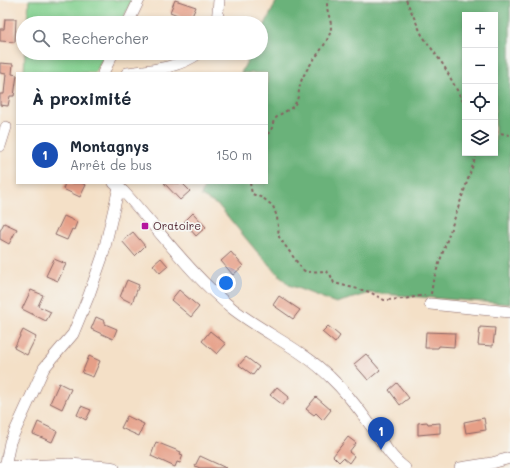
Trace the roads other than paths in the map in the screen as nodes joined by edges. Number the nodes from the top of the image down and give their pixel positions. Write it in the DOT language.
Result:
graph roads {
  1 [pos="139,0"];
  2 [pos="219,0"];
  3 [pos="131,16"];
  4 [pos="218,16"];
  5 [pos="110,60"];
  6 [pos="187,60"];
  7 [pos="106,72"];
  8 [pos="133,72"];
  9 [pos="3,126"];
  10 [pos="16,131"];
  11 [pos="0,146"];
  12 [pos="116,185"];
  13 [pos="430,299"];
  14 [pos="510,312"];
  15 [pos="510,458"];
  16 [pos="3,468"];
  17 [pos="114,468"];
  18 [pos="404,468"];
  19 [pos="460,468"];
  1 -- 3 [label="street"];
  2 -- 4 [label="street"];
  5 -- 7 [label="street"];
  6 -- 8 [label="street"];
  9 -- 10 [label="street"];
  9 -- 11 [label="street"];
  12 -- 16 [label="street"];
  12 -- 18 [label="street"];
  13 -- 14 [label="street"];
  15 -- 19 [label="street"];
  16 -- 17 [label="street"];
}
